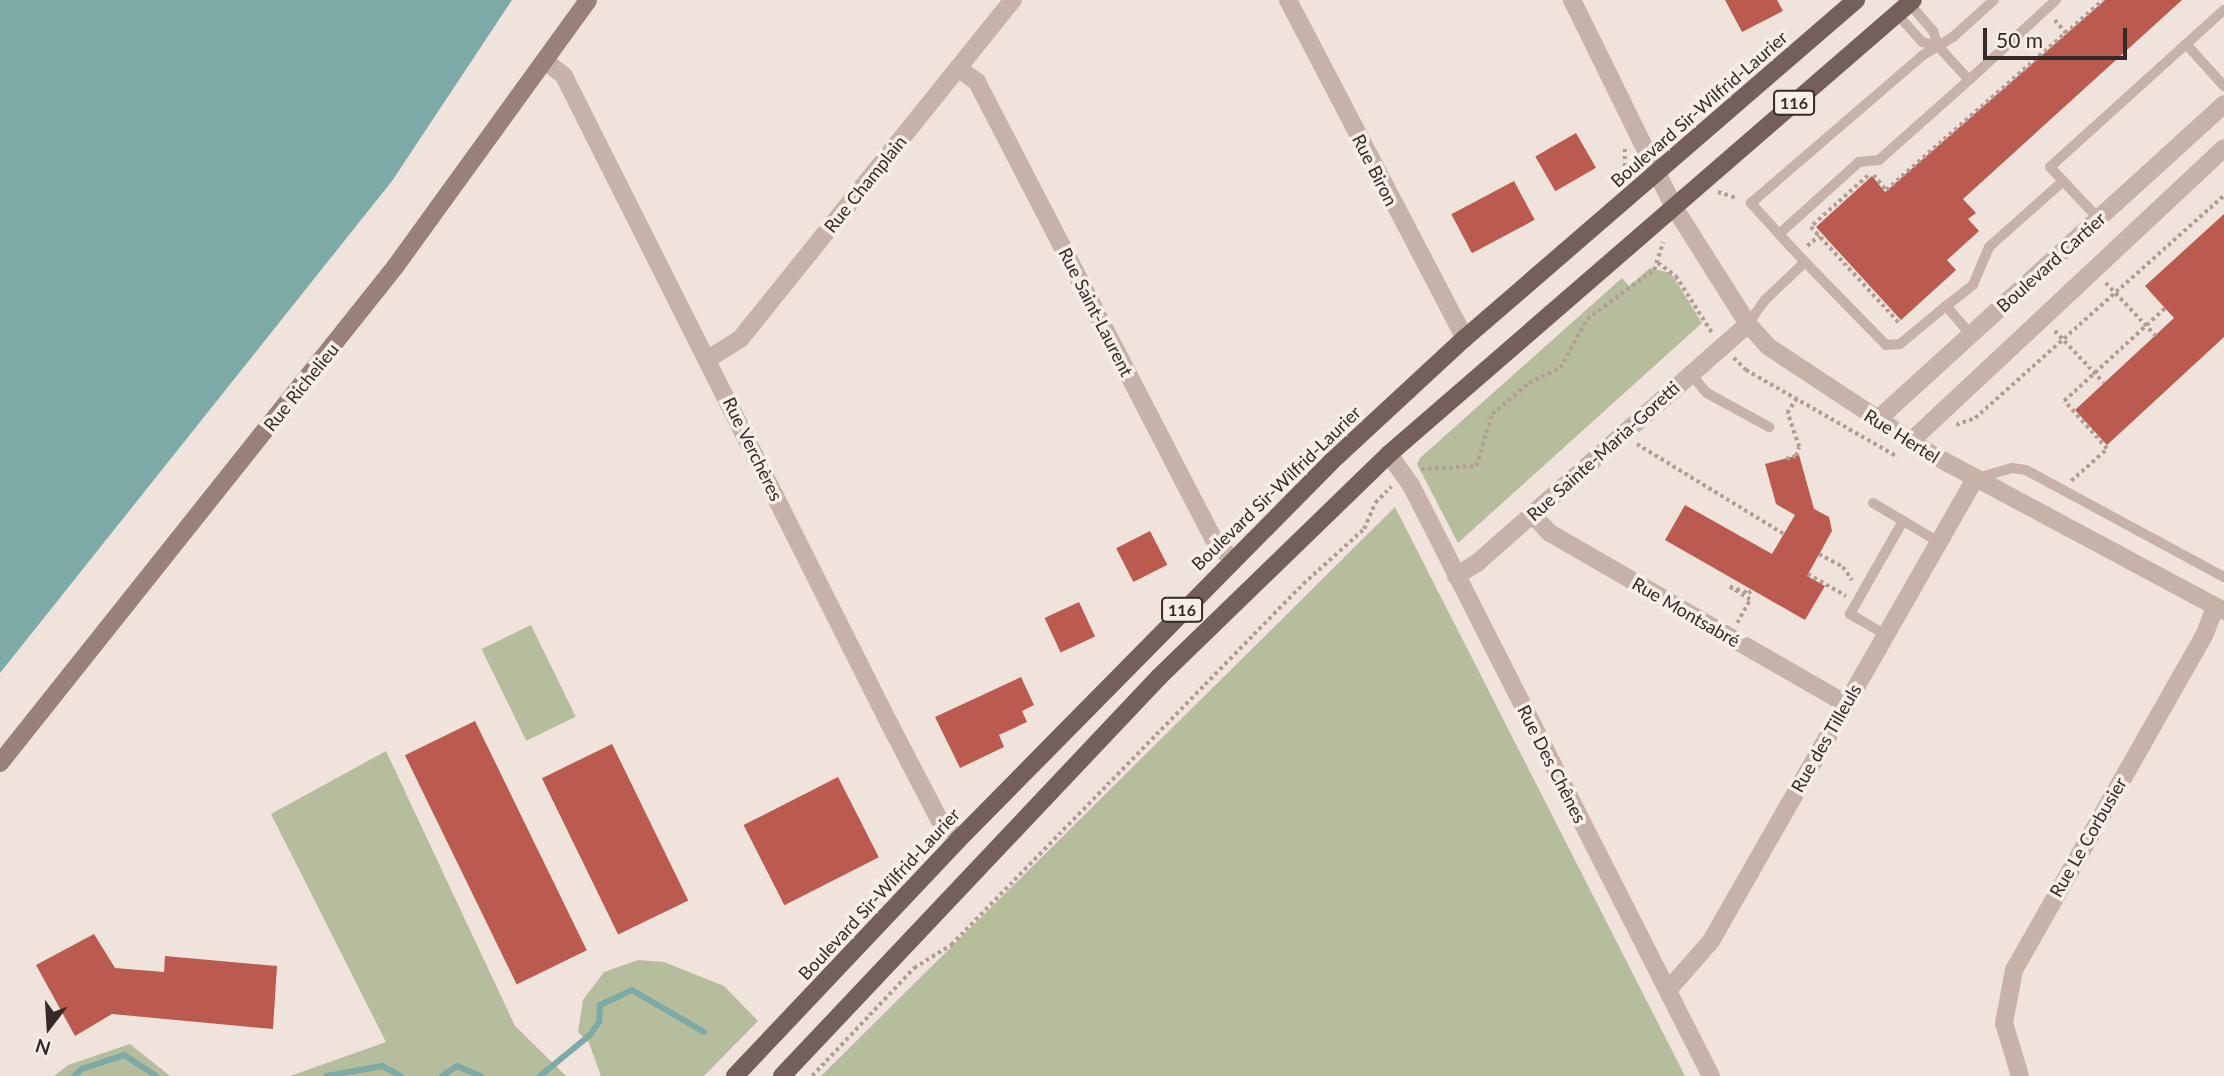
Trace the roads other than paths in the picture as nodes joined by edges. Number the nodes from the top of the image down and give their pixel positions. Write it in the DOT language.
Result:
graph roads {
  1 [pos="588,0"];
  2 [pos="1013,0"];
  3 [pos="1288,0"];
  4 [pos="1572,0"];
  5 [pos="1856,0"];
  6 [pos="1994,0"];
  7 [pos="2056,0"];
  8 [pos="1907,6"];
  9 [pos="2224,10"];
  10 [pos="2186,44"];
  11 [pos="1938,46"];
  12 [pos="545,61"];
  13 [pos="958,68"];
  14 [pos="1969,80"];
  15 [pos="2224,86"];
  16 [pos="2224,104"];
  17 [pos="2224,148"];
  18 [pos="1657,174"];
  19 [pos="2063,181"];
  20 [pos="1674,207"];
  21 [pos="2099,219"];
  22 [pos="1779,234"];
  23 [pos="1805,262"];
  24 [pos="1946,306"];
  25 [pos="1748,324"];
  26 [pos="1971,334"];
  27 [pos="1465,338"];
  28 [pos="708,359"];
  29 [pos="1690,373"];
  30 [pos="1877,420"];
  31 [pos="1769,427"];
  32 [pos="1910,442"];
  33 [pos="1389,454"];
  34 [pos="1975,479"];
  35 [pos="1872,503"];
  36 [pos="1532,514"];
  37 [pos="1903,521"];
  38 [pos="1939,542"];
  39 [pos="1231,559"];
  40 [pos="1456,576"];
  41 [pos="2224,577"];
  42 [pos="2220,610"];
  43 [pos="1886,635"];
  44 [pos="1846,704"];
  45 [pos="0,763"];
  46 [pos="958,839"];
  47 [pos="1668,990"];
  48 [pos="735,1076"];
  49 [pos="782,1076"];
  50 [pos="1711,1076"];
  51 [pos="2020,1076"];
  1 -- 12 [label="main road, Rue Richelieu"];
  2 -- 13 [label="street, Rue Champlain"];
  3 -- 27 [label="street, Rue Biron"];
  4 -- 18 [label="street, Rue Hertel"];
  5 -- 18 [label="main road, Boulevard Sir-Wilfrid-Laurier / 116"];
  6 -- 11 [label="lane"];
  7 -- 14 [label="lane"];
  8 -- 11 [label="lane"];
  8 -- 11 [label="lane"];
  8 -- 20 [label="main road, 116"];
  9 -- 10 [label="lane"];
  10 -- 15 [label="lane"];
  10 -- 19 [label="lane"];
  11 -- 14 [label="lane"];
  11 -- 22 [label="lane"];
  12 -- 28 [label="street, Rue Verchères"];
  12 -- 45 [label="main road, Rue Richelieu"];
  13 -- 28 [label="street, Rue Champlain"];
  13 -- 39 [label="street, Rue Saint-Laurent"];
  14 -- 22 [label="lane"];
  16 -- 21 [label="street, Boulevard Cartier"];
  17 -- 32 [label="street, Boulevard Cartier"];
  18 -- 20 [label="street, Rue Hertel"];
  18 -- 27 [label="main road, Boulevard Sir-Wilfrid-Laurier / 116"];
  19 -- 21 [label="lane"];
  19 -- 24 [label="lane"];
  20 -- 25 [label="street, Rue Hertel"];
  20 -- 33 [label="main road, 116"];
  21 -- 26 [label="street, Boulevard Cartier"];
  22 -- 23 [label="lane"];
  23 -- 24 [label="lane"];
  23 -- 25 [label="lane"];
  24 -- 26 [label="lane"];
  25 -- 29 [label="street, Rue Sainte-Maria-Goretti"];
  25 -- 30 [label="street, Rue Hertel"];
  26 -- 30 [label="street, Boulevard Cartier"];
  27 -- 39 [label="main road, Boulevard Sir-Wilfrid-Laurier / 116"];
  28 -- 46 [label="street, Rue Verchères"];
  29 -- 31 [label="lane"];
  29 -- 36 [label="street, Rue Sainte-Maria-Goretti"];
  30 -- 32 [label="street, Rue Hertel"];
  32 -- 34 [label="street, Rue Hertel"];
  33 -- 40 [label="street, Rue Des Chênes"];
  33 -- 49 [label="main road, 116"];
  34 -- 38 [label="street, Rue des Tilleuls"];
  34 -- 41 [label="lane"];
  34 -- 42 [label="street, Rue Hertel"];
  35 -- 37 [label="lane"];
  36 -- 40 [label="street, Rue Sainte-Maria-Goretti"];
  36 -- 44 [label="street, Rue Montsabré"];
  37 -- 38 [label="lane"];
  37 -- 43 [label="lane"];
  38 -- 43 [label="street, Rue des Tilleuls"];
  39 -- 46 [label="main road, Boulevard Sir-Wilfrid-Laurier / 116"];
  40 -- 47 [label="street, Rue Des Chênes"];
  42 -- 51 [label="street, Rue Le Corbusier"];
  43 -- 44 [label="street, Rue des Tilleuls"];
  44 -- 47 [label="street, Rue des Tilleuls"];
  46 -- 48 [label="main road, Boulevard Sir-Wilfrid-Laurier / 116"];
  47 -- 50 [label="street, Rue Des Chênes"];
}
